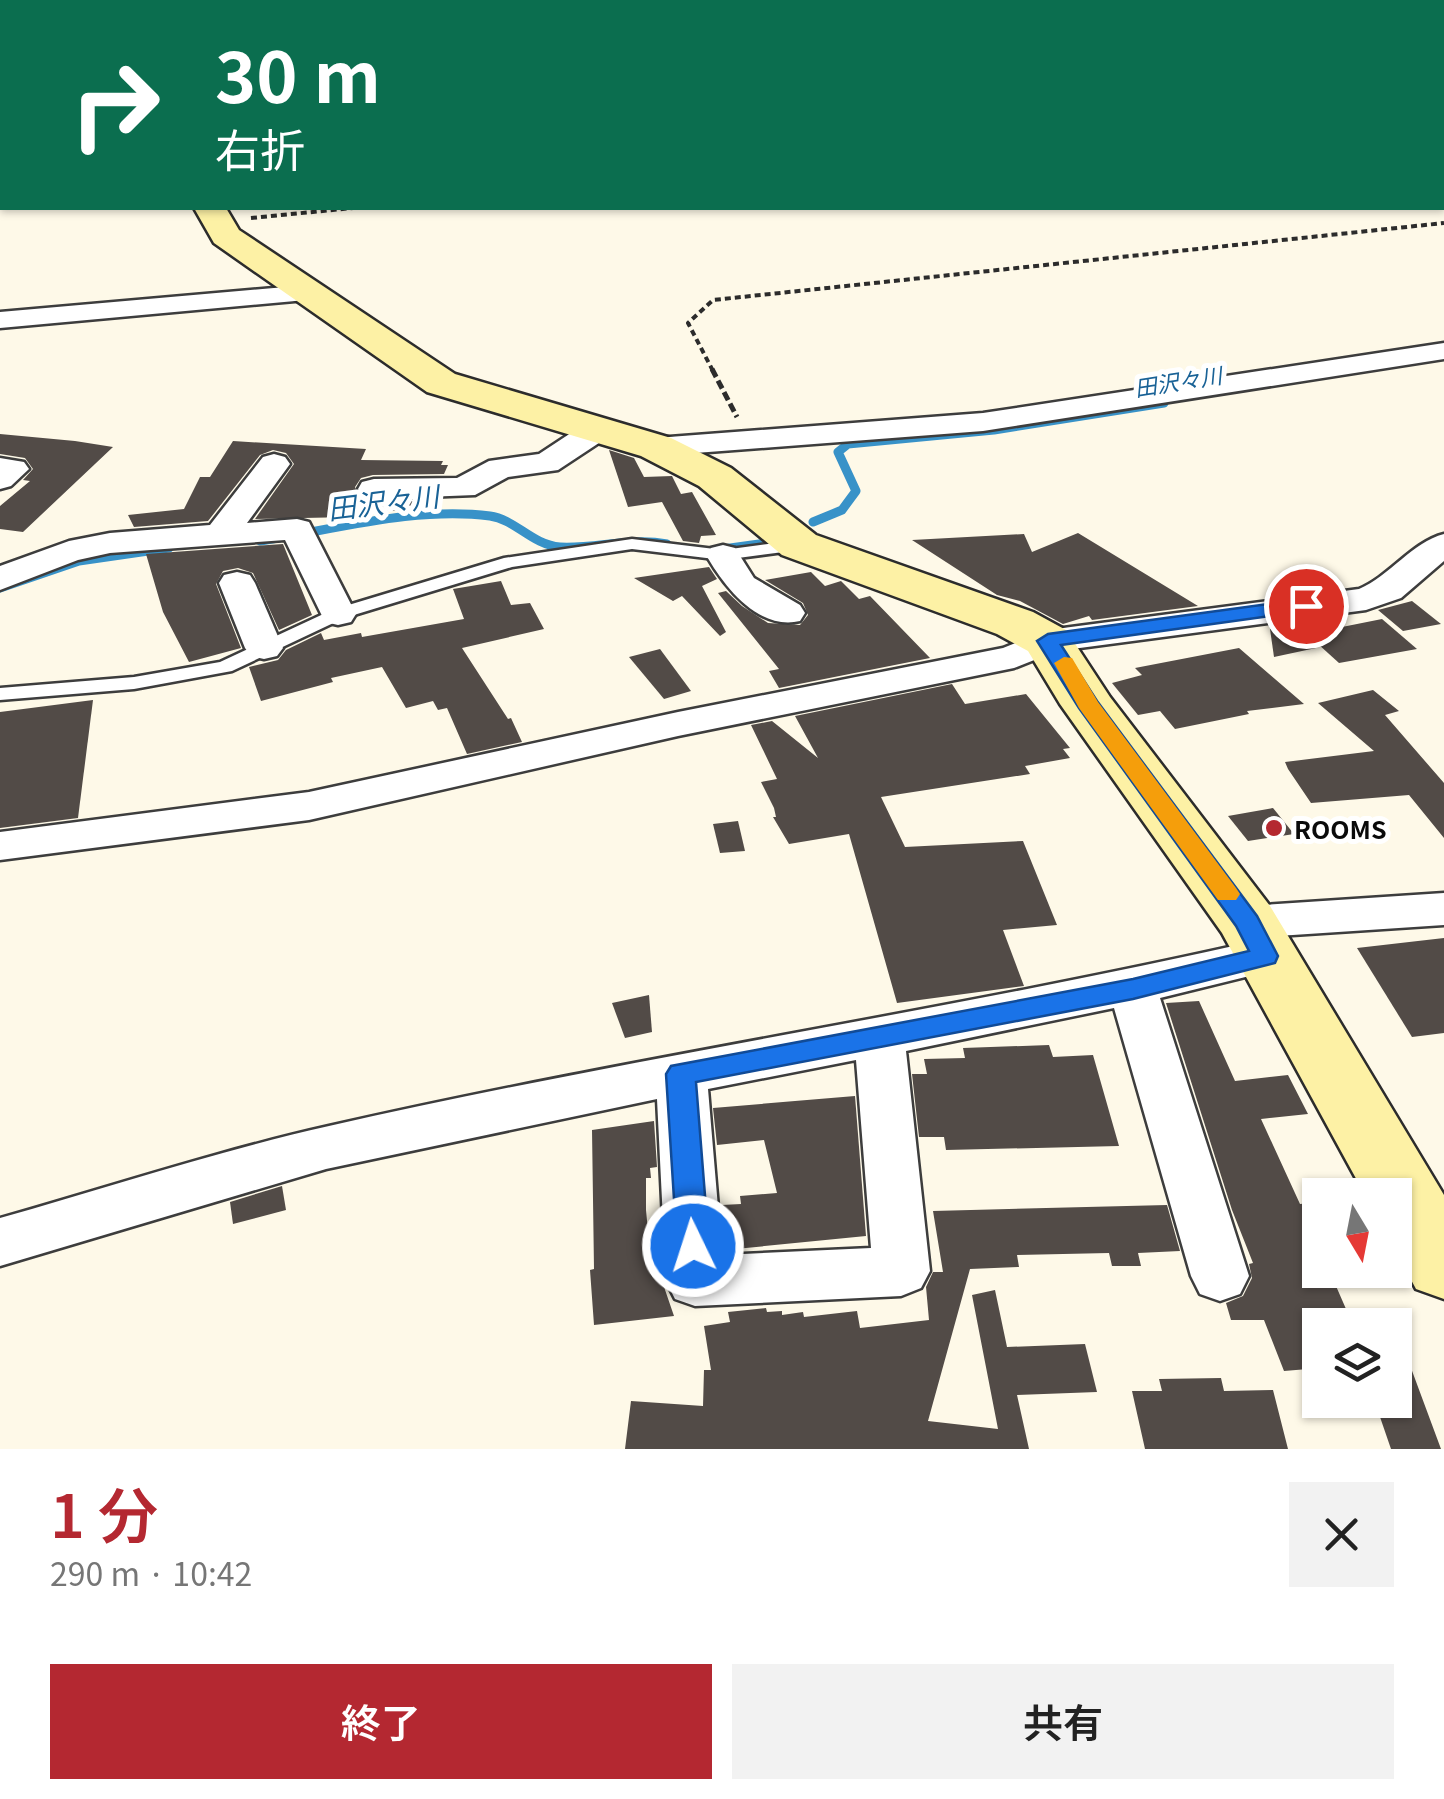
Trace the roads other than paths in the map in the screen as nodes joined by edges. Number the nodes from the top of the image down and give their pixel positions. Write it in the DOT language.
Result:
graph roads {
  1 [pos="213,214"];
  2 [pos="308,293"];
  3 [pos="0,320"];
  4 [pos="1444,351"];
  5 [pos="597,430"];
  6 [pos="656,448"];
  7 [pos="274,464"];
  8 [pos="0,468"];
  9 [pos="0,479"];
  10 [pos="374,490"];
  11 [pos="222,533"];
  12 [pos="1444,544"];
  13 [pos="799,545"];
  14 [pos="723,555"];
  15 [pos="0,579"];
  16 [pos="237,582"];
  17 [pos="787,613"];
  18 [pos="338,614"];
  19 [pos="1048,641"];
  20 [pos="264,648"];
  21 [pos="0,694"];
  22 [pos="0,846"];
  23 [pos="1444,909"];
  24 [pos="1256,939"];
  25 [pos="1133,989"];
  26 [pos="878,1035"];
  27 [pos="681,1074"];
  28 [pos="0,1242"];
  29 [pos="1444,1265"];
  30 [pos="1220,1276"];
  1 -- 2 [label="street"];
  2 -- 3 [label="street"];
  2 -- 5 [label="street"];
  4 -- 6 [label="street"];
  5 -- 6 [label="street"];
  5 -- 10 [label="street"];
  6 -- 13 [label="street"];
  7 -- 11 [label="street"];
  8 -- 9 [label="street"];
  11 -- 15 [label="street"];
  11 -- 18 [label="street"];
  12 -- 19 [label="street"];
  13 -- 14 [label="lane"];
  13 -- 19 [label="street"];
  14 -- 17 [label="street"];
  14 -- 18 [label="lane"];
  16 -- 20 [label="street"];
  18 -- 20 [label="lane"];
  19 -- 22 [label="street"];
  19 -- 24 [label="street"];
  20 -- 21 [label="lane"];
  23 -- 24 [label="street"];
  24 -- 25 [label="street"];
  24 -- 29 [label="street"];
  25 -- 26 [label="street"];
  25 -- 30 [label="street"];
  26 -- 27 [label="street"];
  26 -- 27 [label="street"];
  27 -- 28 [label="street"];
}
